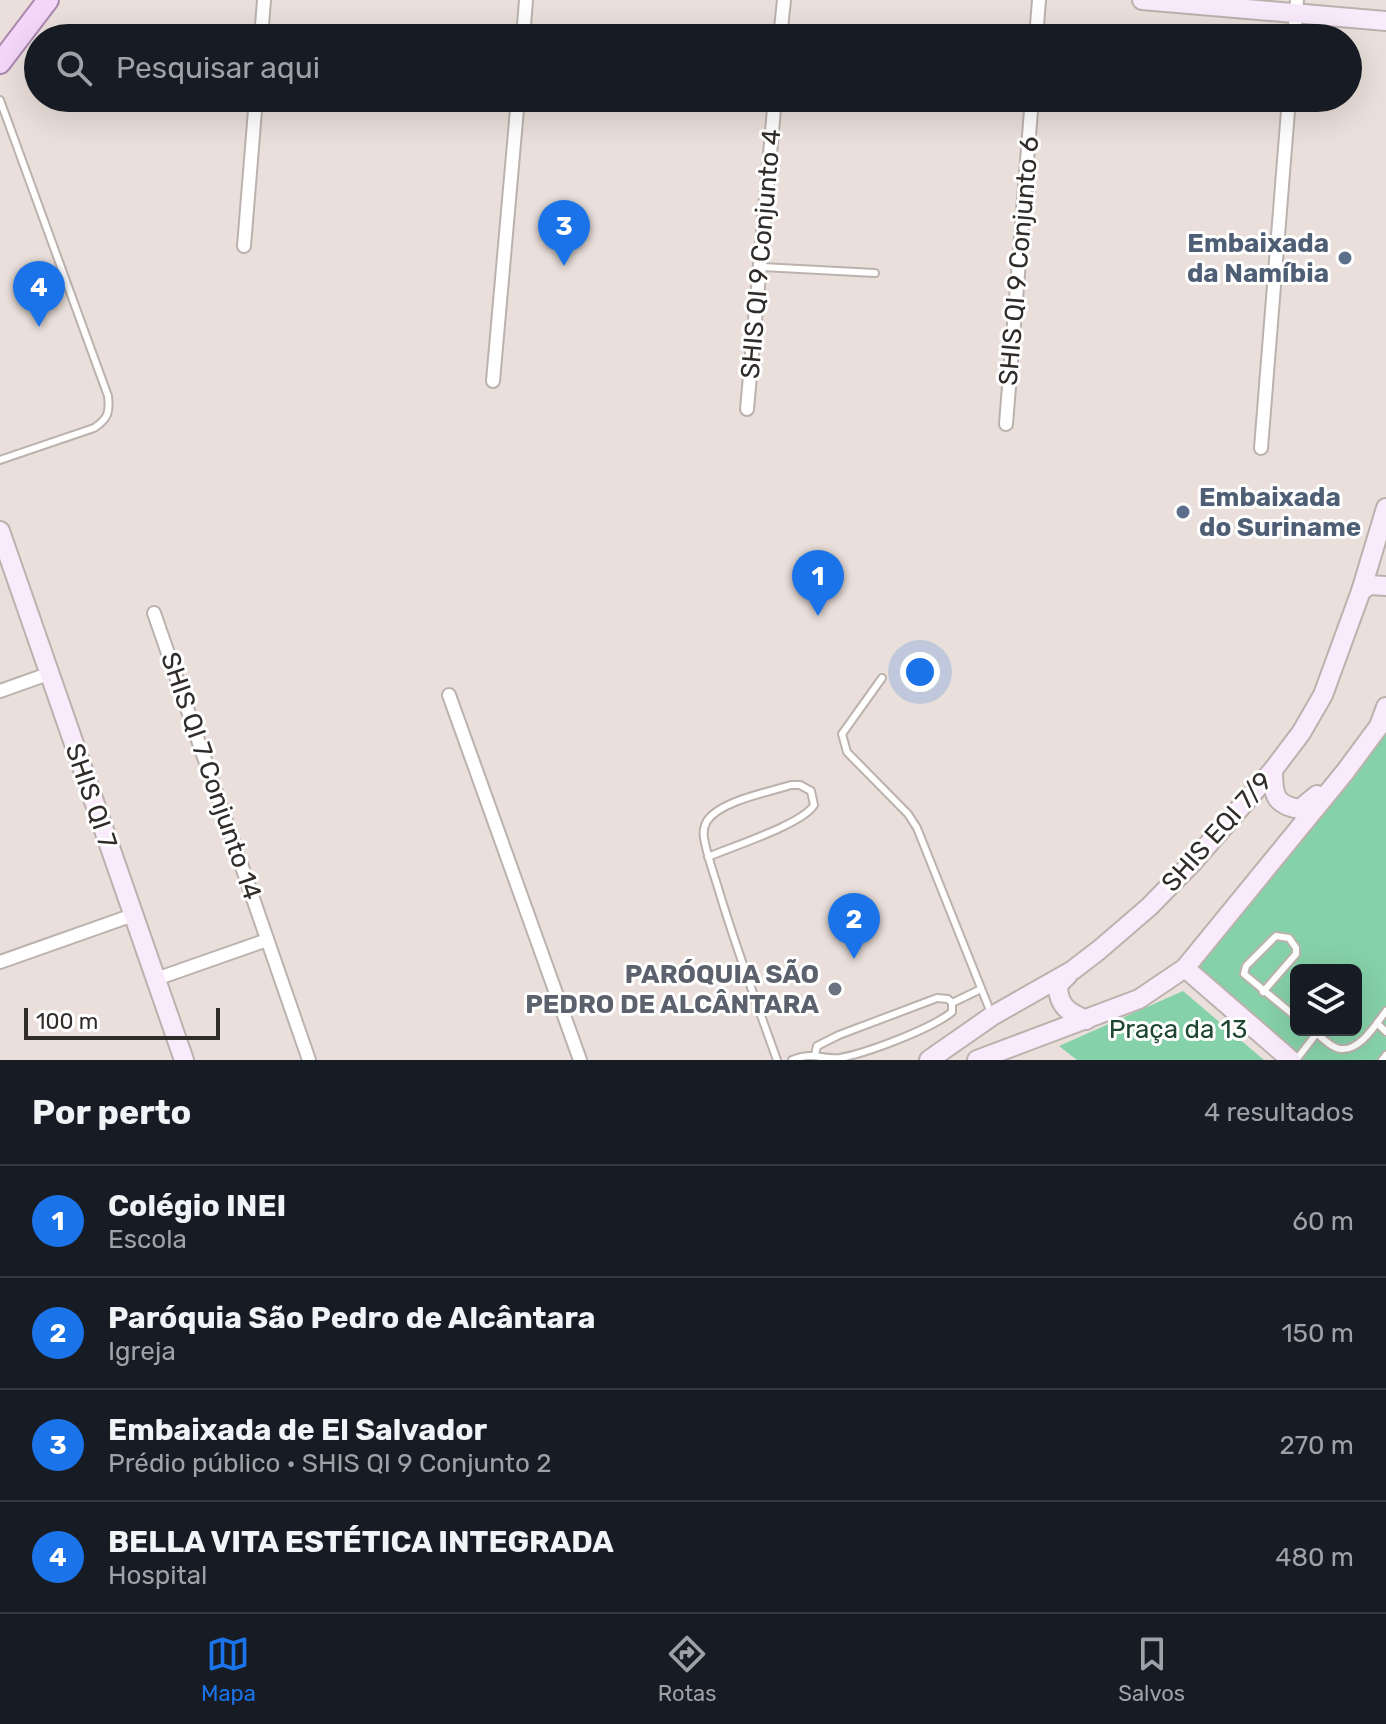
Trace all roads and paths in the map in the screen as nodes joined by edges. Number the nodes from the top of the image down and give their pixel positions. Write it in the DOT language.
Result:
graph roads {
  1 [pos="48,0"];
  2 [pos="264,0"];
  3 [pos="526,0"];
  4 [pos="784,0"];
  5 [pos="1039,0"];
  6 [pos="1142,0"];
  7 [pos="1296,7"];
  8 [pos="1386,21"];
  9 [pos="27,24"];
  10 [pos="262,24"];
  11 [pos="524,24"];
  12 [pos="781,24"];
  13 [pos="1037,24"];
  14 [pos="24,28"];
  15 [pos="4,51"];
  16 [pos="0,100"];
  17 [pos="255,112"];
  18 [pos="517,112"];
  19 [pos="774,112"];
  20 [pos="1031,112"];
  21 [pos="1288,112"];
  22 [pos="244,246"];
  23 [pos="760,267"];
  24 [pos="875,273"];
  25 [pos="493,381"];
  26 [pos="747,409"];
  27 [pos="1006,424"];
  28 [pos="1261,448"];
  29 [pos="0,460"];
  30 [pos="1386,508"];
  31 [pos="0,531"];
  32 [pos="1386,586"];
  33 [pos="1361,591"];
  34 [pos="154,613"];
  35 [pos="48,674"];
  36 [pos="882,678"];
  37 [pos="0,691"];
  38 [pos="449,695"];
  39 [pos="1386,707"];
  40 [pos="1273,770"];
  41 [pos="1345,772"];
  42 [pos="708,857"];
  43 [pos="133,915"];
  44 [pos="267,940"];
  45 [pos="0,962"];
  46 [pos="1185,968"];
  47 [pos="1073,970"];
  48 [pos="156,979"];
  49 [pos="981,989"];
  50 [pos="1263,992"];
  51 [pos="952,1003"];
  52 [pos="1386,1011"];
  53 [pos="1290,1012"];
  54 [pos="992,1016"];
  55 [pos="1086,1020"];
  56 [pos="1377,1023"];
  57 [pos="1386,1032"];
  58 [pos="1312,1036"];
  59 [pos="1320,1036"];
  60 [pos="815,1055"];
  61 [pos="1386,1055"];
  62 [pos="184,1060"];
  63 [pos="309,1060"];
  64 [pos="580,1060"];
  65 [pos="777,1060"];
  66 [pos="792,1060"];
  67 [pos="929,1060"];
  68 [pos="977,1060"];
  69 [pos="1294,1060"];
  70 [pos="1382,1060"];
  1 -- 9 [label="main road"];
  2 -- 10 [label="street"];
  3 -- 11 [label="street"];
  4 -- 12 [label="street"];
  5 -- 13 [label="street"];
  6 -- 7 [label="street"];
  7 -- 8 [label="street"];
  14 -- 15 [label="main road"];
  16 -- 29 [label="lane"];
  17 -- 22 [label="street"];
  18 -- 25 [label="street"];
  19 -- 23 [label="street, SHIS QI 9 Conjunto 4"];
  20 -- 27 [label="street, SHIS QI 9 Conjunto 6"];
  21 -- 28 [label="street"];
  23 -- 24 [label="lane"];
  23 -- 26 [label="street, SHIS QI 9 Conjunto 4"];
  30 -- 33 [label="street, SHIS EQI 7/9"];
  31 -- 35 [label="street, SHIS QI 7"];
  32 -- 33 [label="street"];
  33 -- 40 [label="street, SHIS EQI 7/9"];
  34 -- 44 [label="street, SHIS QI 7 Conjunto 14"];
  35 -- 37 [label="street"];
  35 -- 43 [label="street, SHIS QI 7"];
  36 -- 49 [label="lane"];
  38 -- 64 [label="street"];
  39 -- 41 [label="street"];
  40 -- 41 [label="street"];
  40 -- 47 [label="street, SHIS EQI 7/9"];
  41 -- 46 [label="street"];
  42 -- 42 [label="lane"];
  42 -- 65 [label="lane"];
  43 -- 45 [label="street"];
  43 -- 48 [label="street, SHIS QI 7"];
  44 -- 48 [label="street"];
  44 -- 63 [label="street, SHIS QI 7 Conjunto 14"];
  46 -- 55 [label="street"];
  46 -- 69 [label="street"];
  47 -- 54 [label="street, SHIS EQI 7/9"];
  47 -- 55 [label="street"];
  48 -- 62 [label="street, SHIS QI 7"];
  49 -- 51 [label="lane"];
  49 -- 54 [label="lane"];
  50 -- 50 [label="lane"];
  50 -- 53 [label="lane"];
  51 -- 60 [label="lane"];
  51 -- 60 [label="lane"];
  52 -- 56 [label="lane"];
  54 -- 67 [label="street, SHIS EQI 7/9"];
  55 -- 68 [label="street"];
  56 -- 57 [label="lane"];
  56 -- 59 [label="lane"];
  58 -- 69 [label="lane"];
  60 -- 66 [label="lane"];
  61 -- 70 [label="lane"];
}
